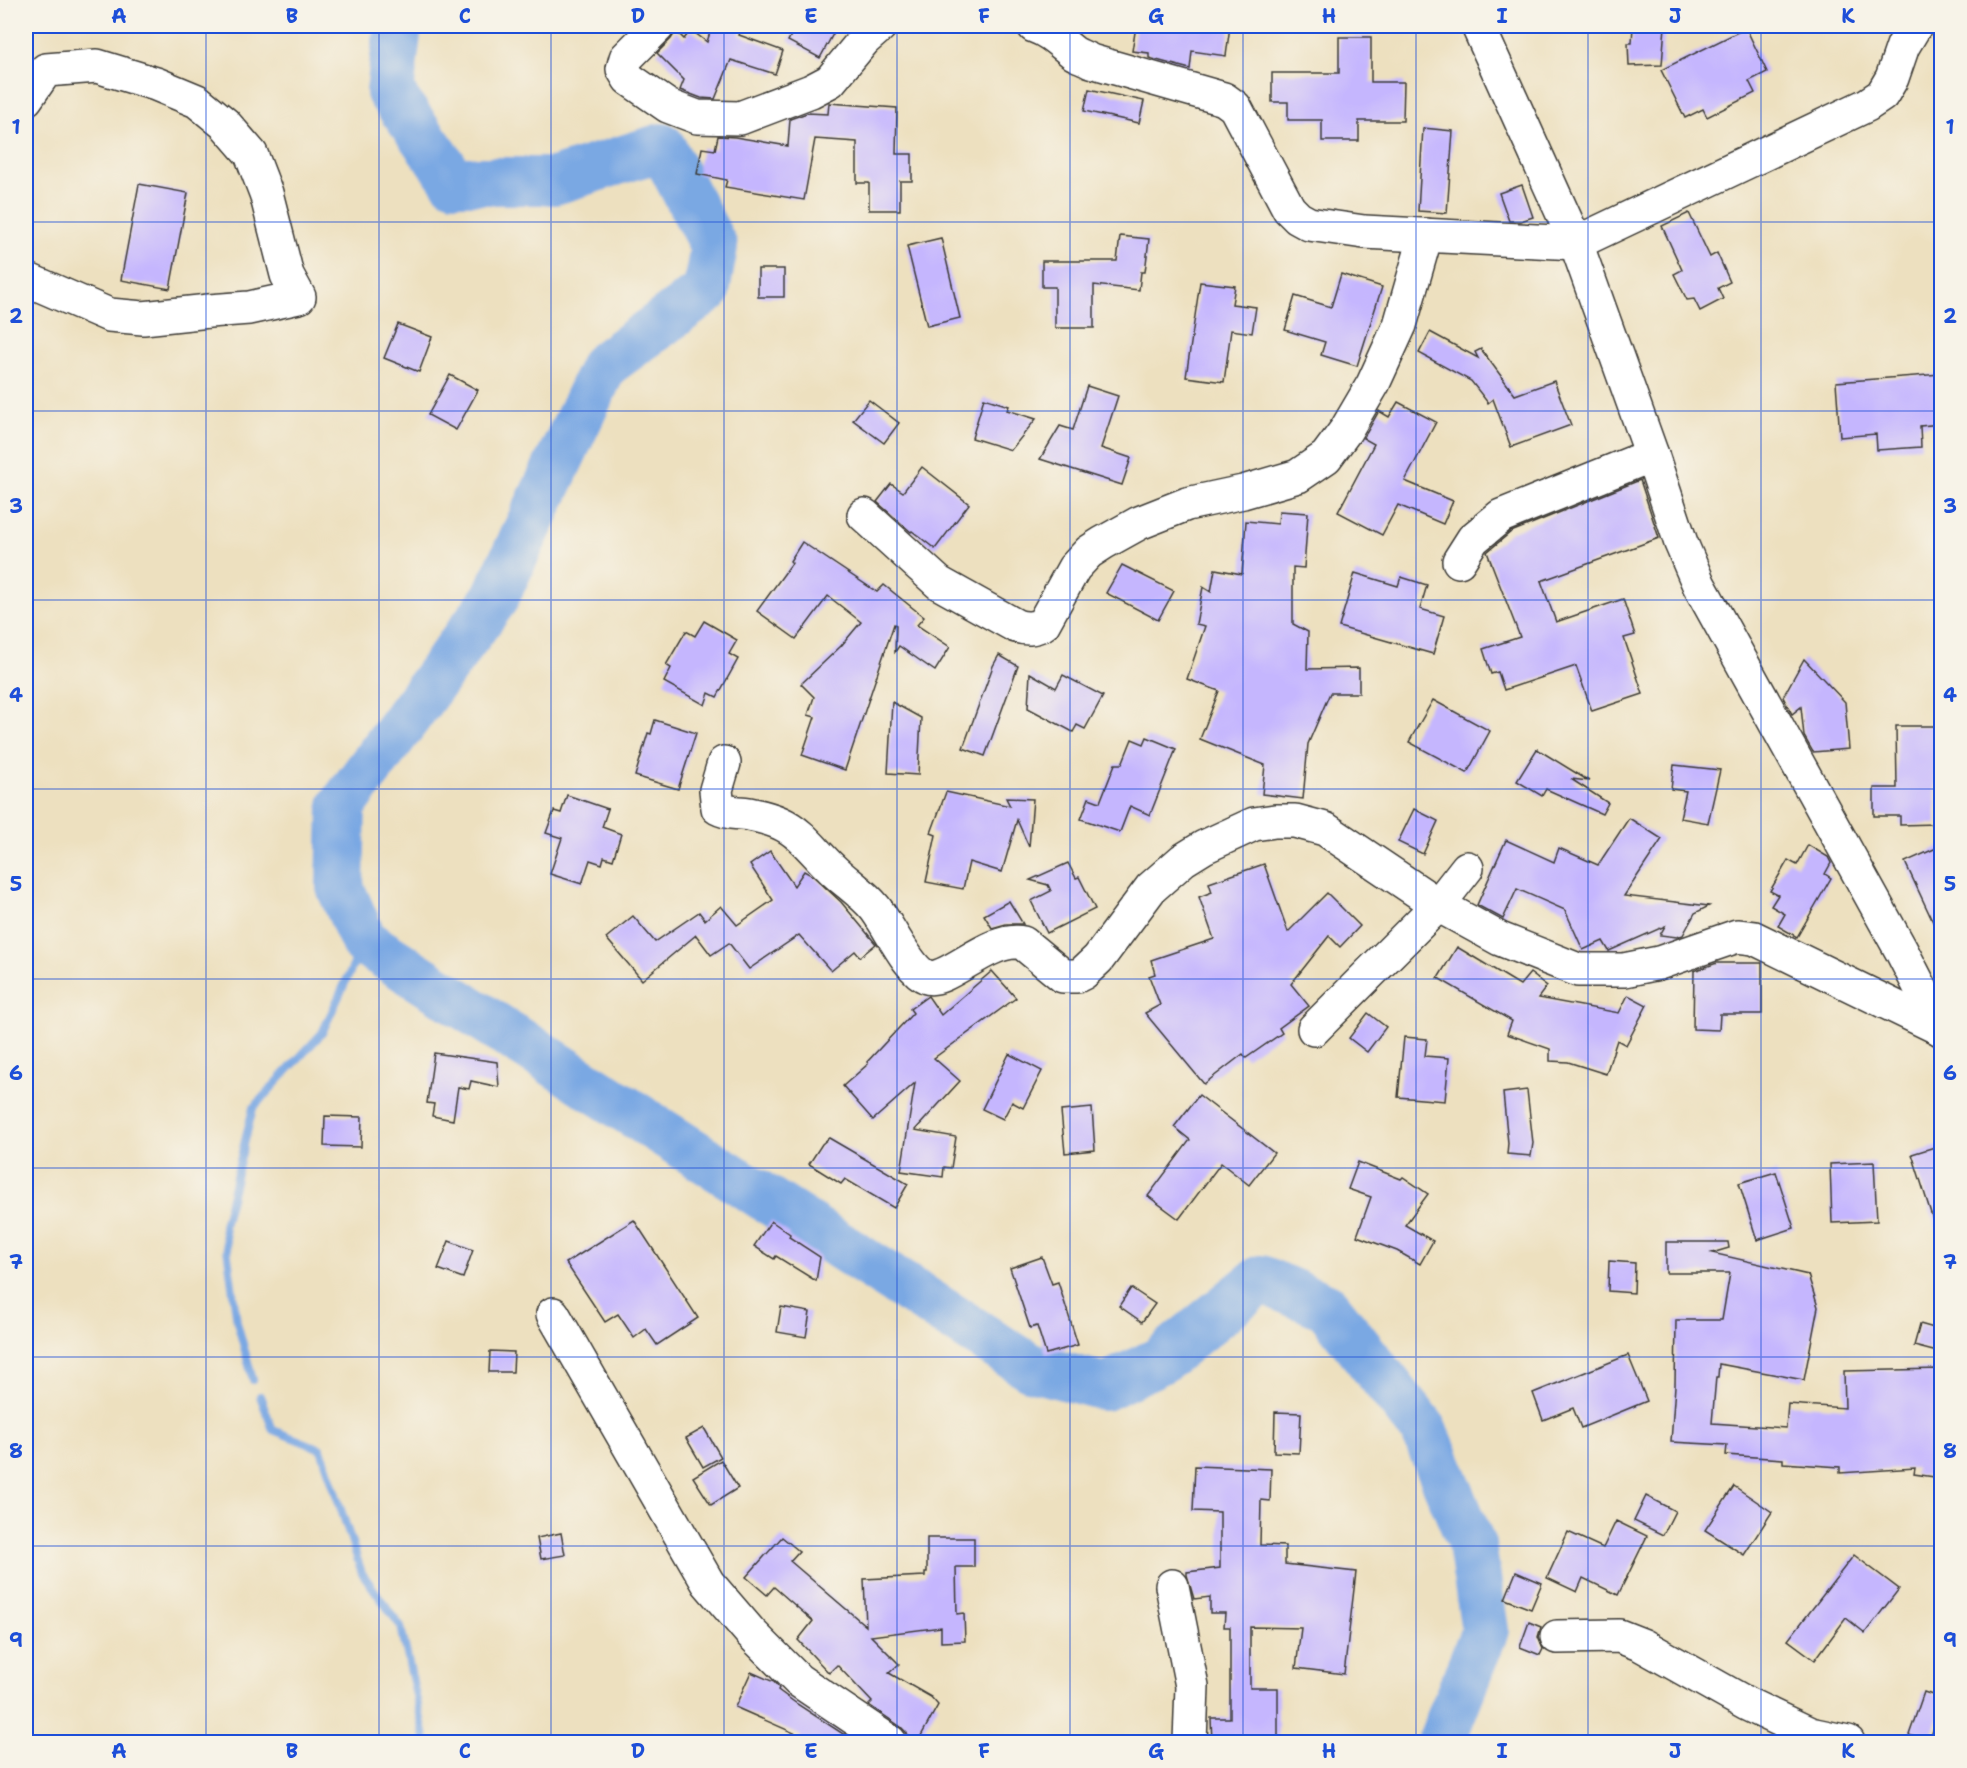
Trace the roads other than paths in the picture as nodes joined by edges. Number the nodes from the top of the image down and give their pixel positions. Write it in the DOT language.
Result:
graph roads {
  1 [pos="658,26"];
  2 [pos="880,26"];
  3 [pos="1034,26"];
  4 [pos="1478,26"];
  5 [pos="1915,26"];
  6 [pos="26,99"];
  7 [pos="1426,235"];
  8 [pos="1576,243"];
  9 [pos="26,279"];
  10 [pos="1652,455"];
  11 [pos="864,515"];
  12 [pos="1459,561"];
  13 [pos="724,763"];
  14 [pos="1467,868"];
  15 [pos="1438,905"];
  16 [pos="1314,1029"];
  17 [pos="1941,1030"];
  18 [pos="553,1314"];
  19 [pos="1172,1586"];
  20 [pos="1557,1636"];
  21 [pos="891,1743"];
  22 [pos="1190,1743"];
  23 [pos="1848,1743"];
  1 -- 2 [label="street"];
  3 -- 7 [label="street"];
  4 -- 8 [label="street"];
  5 -- 8 [label="street"];
  6 -- 9 [label="street"];
  7 -- 8 [label="street"];
  7 -- 11 [label="street"];
  8 -- 10 [label="street"];
  10 -- 12 [label="street"];
  10 -- 17 [label="street"];
  13 -- 15 [label="street"];
  14 -- 15 [label="street"];
  15 -- 16 [label="street"];
  15 -- 17 [label="street"];
  18 -- 21 [label="street"];
  19 -- 22 [label="street"];
  20 -- 23 [label="street"];
}
